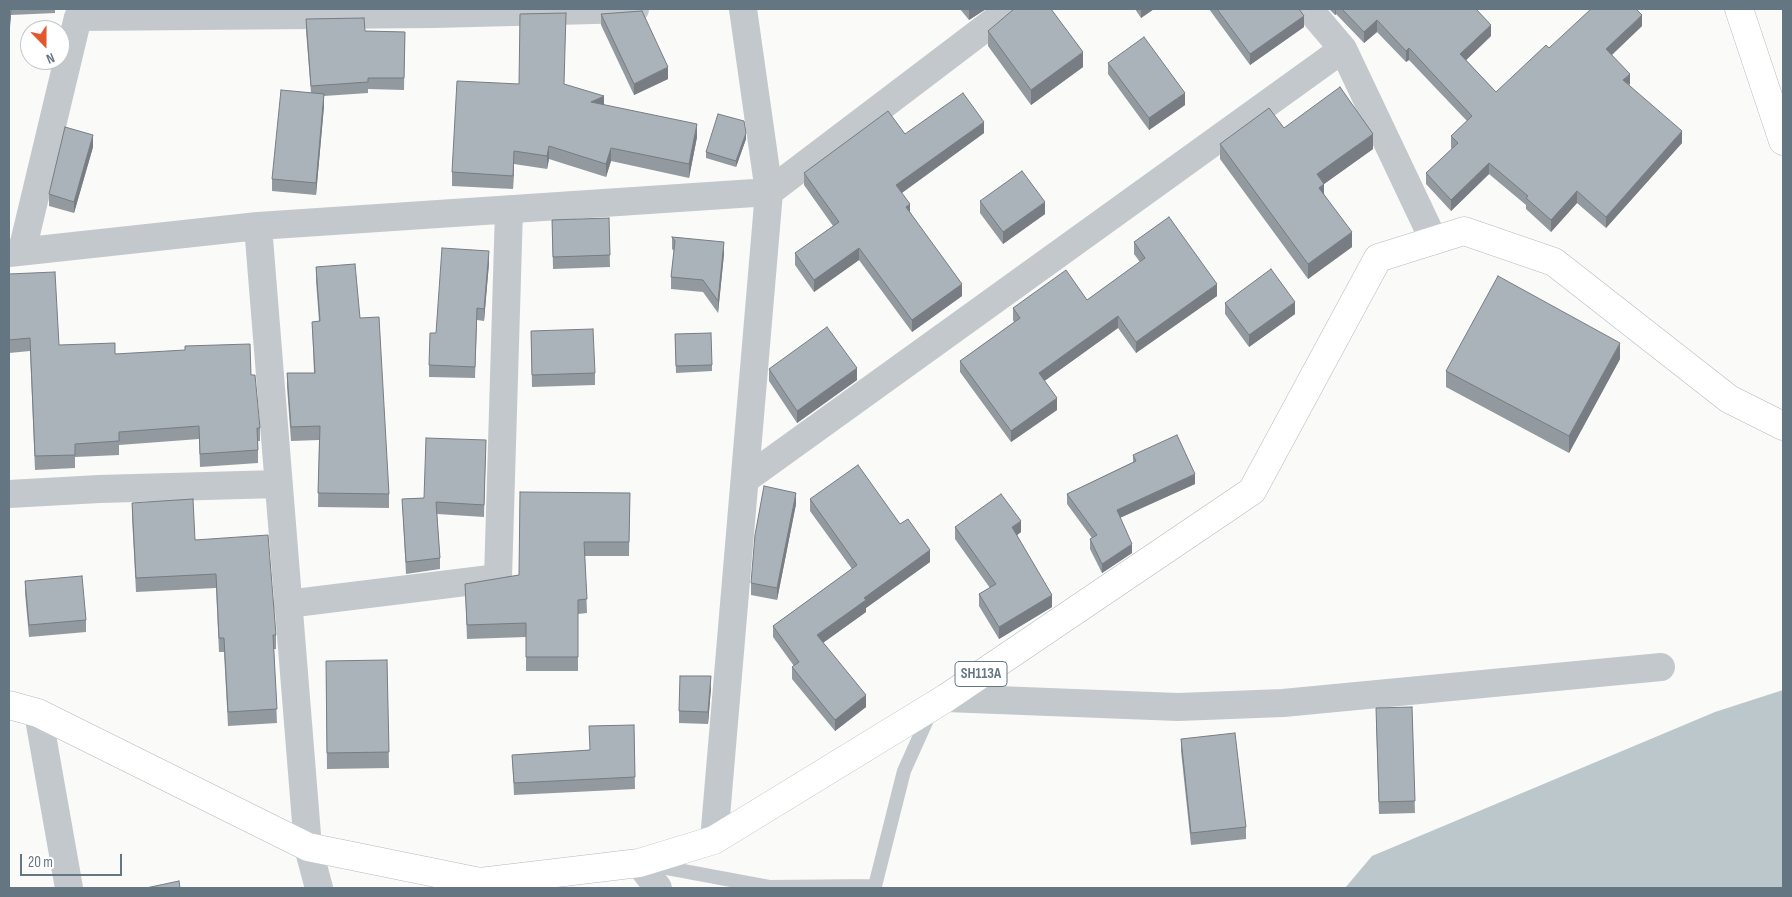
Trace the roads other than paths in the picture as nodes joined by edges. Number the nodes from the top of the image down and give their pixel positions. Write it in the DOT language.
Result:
graph roads {
  1 [pos="635,9"];
  2 [pos="743,9"];
  3 [pos="1010,9"];
  4 [pos="1309,9"];
  5 [pos="1739,9"];
  6 [pos="433,11"];
  7 [pos="1343,49"];
  8 [pos="1783,141"];
  9 [pos="768,192"];
  10 [pos="508,210"];
  11 [pos="258,226"];
  12 [pos="1434,241"];
  13 [pos="15,252"];
  14 [pos="1783,426"];
  15 [pos="746,479"];
  16 [pos="278,484"];
  17 [pos="9,494"];
  18 [pos="287,604"];
  19 [pos="1661,667"];
  20 [pos="940,702"];
  21 [pos="9,705"];
  22 [pos="38,713"];
  23 [pos="714,840"];
  24 [pos="308,847"];
  25 [pos="639,863"];
  26 [pos="70,888"];
  27 [pos="319,888"];
  28 [pos="658,888"];
  1 -- 6 [label="street"];
  2 -- 9 [label="street"];
  3 -- 9 [label="street"];
  4 -- 7 [label="street"];
  5 -- 8 [label="main road"];
  6 -- 13 [label="street"];
  7 -- 12 [label="street"];
  7 -- 15 [label="street"];
  9 -- 10 [label="street"];
  9 -- 15 [label="street"];
  10 -- 11 [label="street"];
  10 -- 18 [label="street"];
  11 -- 13 [label="street"];
  11 -- 16 [label="street"];
  12 -- 14 [label="main road, SH113A"];
  12 -- 20 [label="main road, SH113A"];
  15 -- 23 [label="street"];
  16 -- 17 [label="street"];
  16 -- 18 [label="street"];
  18 -- 24 [label="street"];
  19 -- 20 [label="street"];
  20 -- 23 [label="main road, SH113A"];
  20 -- 25 [label="lane"];
  21 -- 22 [label="main road, SH113A"];
  22 -- 24 [label="main road, SH113A"];
  22 -- 26 [label="street"];
  23 -- 25 [label="main road, SH113A"];
  24 -- 25 [label="main road, SH113A"];
  24 -- 27 [label="street"];
  25 -- 28 [label="street"];
}
